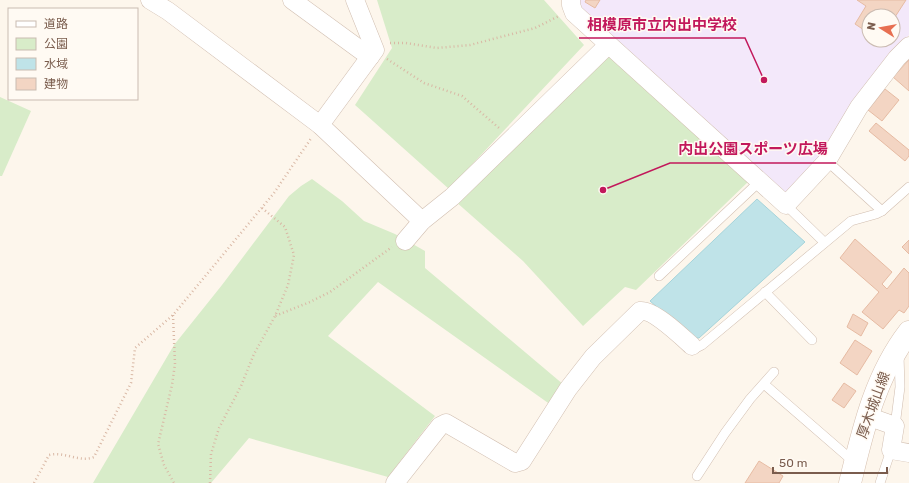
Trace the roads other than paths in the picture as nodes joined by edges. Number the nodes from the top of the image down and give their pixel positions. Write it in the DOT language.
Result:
graph roads {
  1 [pos="150,0"];
  2 [pos="292,0"];
  3 [pos="355,0"];
  4 [pos="572,4"];
  5 [pos="169,6"];
  6 [pos="608,45"];
  7 [pos="909,46"];
  8 [pos="372,54"];
  9 [pos="320,125"];
  10 [pos="827,161"];
  11 [pos="759,182"];
  12 [pos="909,187"];
  13 [pos="786,205"];
  14 [pos="882,212"];
  15 [pos="422,221"];
  16 [pos="405,242"];
  17 [pos="824,242"];
  18 [pos="659,276"];
  19 [pos="765,292"];
  20 [pos="904,339"];
  21 [pos="812,340"];
  22 [pos="692,346"];
  23 [pos="774,372"];
  24 [pos="764,384"];
  25 [pos="867,416"];
  26 [pos="895,426"];
  27 [pos="891,450"];
  28 [pos="909,453"];
  29 [pos="852,473"];
  30 [pos="697,476"];
  31 [pos="394,483"];
  32 [pos="880,483"];
  1 -- 5 [label="street"];
  2 -- 8 [label="street"];
  3 -- 8 [label="street"];
  4 -- 6 [label="street"];
  5 -- 9 [label="street"];
  6 -- 11 [label="street"];
  6 -- 15 [label="street"];
  7 -- 10 [label="street"];
  8 -- 9 [label="street"];
  9 -- 15 [label="street"];
  10 -- 13 [label="street"];
  10 -- 14 [label="lane"];
  11 -- 13 [label="street"];
  11 -- 18 [label="lane"];
  12 -- 14 [label="lane"];
  13 -- 17 [label="lane"];
  14 -- 17 [label="lane"];
  15 -- 16 [label="street"];
  17 -- 19 [label="lane"];
  19 -- 21 [label="lane"];
  19 -- 22 [label="lane"];
  20 -- 25 [label="main road, 厚木城山線"];
  20 -- 26 [label="lane"];
  22 -- 31 [label="street"];
  23 -- 24 [label="lane"];
  24 -- 29 [label="lane"];
  24 -- 30 [label="lane"];
  25 -- 26 [label="street"];
  25 -- 29 [label="main road, 厚木城山線"];
  26 -- 27 [label="street"];
  27 -- 28 [label="street"];
  27 -- 32 [label="lane"];
}
